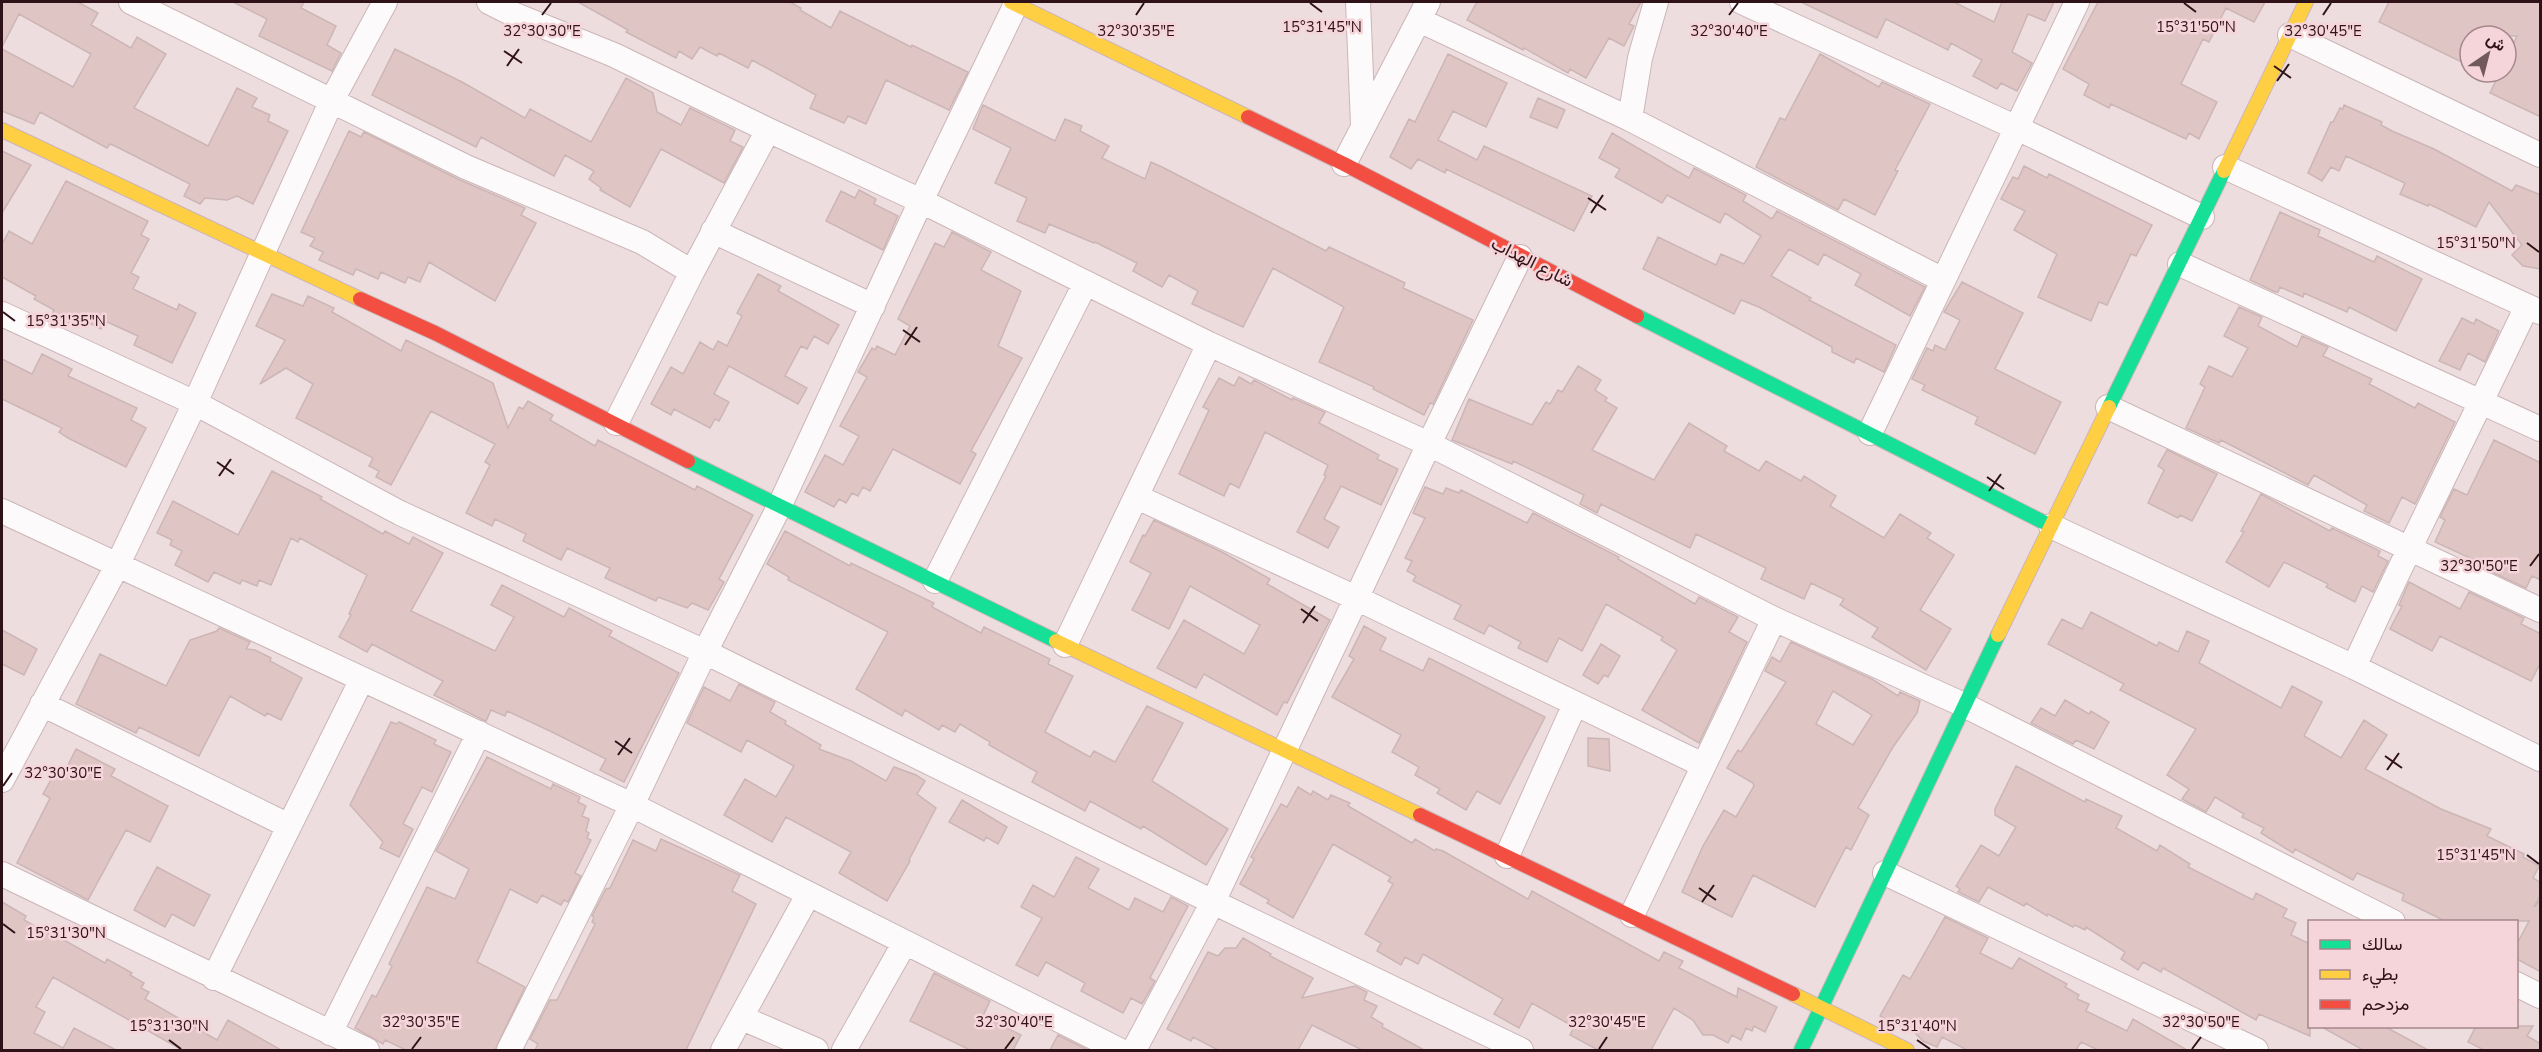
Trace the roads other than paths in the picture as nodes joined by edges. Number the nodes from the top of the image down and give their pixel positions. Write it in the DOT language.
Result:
graph roads {
  1 [pos="131,2"];
  2 [pos="385,2"];
  3 [pos="489,2"];
  4 [pos="1358,2"];
  5 [pos="1656,2"];
  6 [pos="1742,2"];
  7 [pos="2077,2"];
  8 [pos="2306,2"];
  9 [pos="1013,3"];
  10 [pos="1423,11"];
  11 [pos="2290,35"];
  12 [pos="332,100"];
  13 [pos="1630,118"];
  14 [pos="1363,127"];
  15 [pos="2017,128"];
  16 [pos="2,130"];
  17 [pos="768,130"];
  18 [pos="2541,155"];
  19 [pos="1344,164"];
  20 [pos="2225,167"];
  21 [pos="921,201"];
  22 [pos="2202,217"];
  23 [pos="714,231"];
  24 [pos="263,255"];
  25 [pos="1520,256"];
  26 [pos="2180,264"];
  27 [pos="692,272"];
  28 [pos="1943,280"];
  29 [pos="1084,284"];
  30 [pos="873,306"];
  31 [pos="2534,309"];
  32 [pos="2,314"];
  33 [pos="1209,344"];
  34 [pos="2482,401"];
  35 [pos="195,404"];
  36 [pos="2108,407"];
  37 [pos="616,423"];
  38 [pos="2541,429"];
  39 [pos="1870,433"];
  40 [pos="1429,444"];
  41 [pos="1137,497"];
  42 [pos="779,507"];
  43 [pos="2,511"];
  44 [pos="2051,526"];
  45 [pos="2409,546"];
  46 [pos="117,566"];
  47 [pos="935,581"];
  48 [pos="1356,598"];
  49 [pos="2541,610"];
  50 [pos="1774,619"];
  51 [pos="1065,645"];
  52 [pos="705,652"];
  53 [pos="2354,667"];
  54 [pos="362,679"];
  55 [pos="42,704"];
  56 [pos="1575,704"];
  57 [pos="1964,705"];
  58 [pos="479,733"];
  59 [pos="1285,752"];
  60 [pos="2541,759"];
  61 [pos="1703,765"];
  62 [pos="2,780"];
  63 [pos="632,805"];
  64 [pos="290,826"];
  65 [pos="1507,856"];
  66 [pos="1886,873"];
  67 [pos="2,874"];
  68 [pos="808,895"];
  69 [pos="1213,902"];
  70 [pos="1632,915"];
  71 [pos="2391,920"];
  72 [pos="904,944"];
  73 [pos="214,978"];
  74 [pos="2518,984"];
  75 [pos="2541,996"];
  76 [pos="1820,1008"];
  77 [pos="742,1018"];
  78 [pos="330,1033"];
  79 [pos="367,1050"];
  80 [pos="509,1050"];
  81 [pos="723,1050"];
  82 [pos="816,1050"];
  83 [pos="844,1050"];
  84 [pos="1119,1050"];
  85 [pos="1134,1050"];
  86 [pos="1521,1050"];
  87 [pos="1801,1050"];
  88 [pos="1907,1050"];
  89 [pos="2256,1050"];
  1 -- 12 [label="street"];
  2 -- 12 [label="street"];
  3 -- 17 [label="street"];
  4 -- 14 [label="street"];
  5 -- 13 [label="street"];
  6 -- 15 [label="street"];
  7 -- 15 [label="street"];
  8 -- 11 [label="street"];
  9 -- 19 [label="street, شارع الهداب"];
  9 -- 21 [label="street"];
  10 -- 13 [label="street"];
  10 -- 14 [label="street"];
  11 -- 18 [label="street"];
  11 -- 20 [label="street"];
  12 -- 24 [label="street"];
  12 -- 27 [label="street"];
  13 -- 28 [label="street"];
  14 -- 19 [label="street"];
  15 -- 22 [label="street"];
  15 -- 28 [label="street"];
  16 -- 24 [label="street"];
  17 -- 21 [label="street"];
  17 -- 23 [label="street"];
  19 -- 25 [label="street, شارع الهداب"];
  20 -- 22 [label="street"];
  20 -- 31 [label="street"];
  21 -- 29 [label="street"];
  21 -- 30 [label="street"];
  22 -- 26 [label="street"];
  23 -- 27 [label="street"];
  23 -- 30 [label="street"];
  24 -- 35 [label="street"];
  24 -- 37 [label="street"];
  25 -- 39 [label="street, شارع الهداب"];
  25 -- 40 [label="street"];
  26 -- 34 [label="street"];
  26 -- 36 [label="street"];
  27 -- 37 [label="street"];
  28 -- 39 [label="street"];
  29 -- 33 [label="street"];
  29 -- 47 [label="street"];
  30 -- 42 [label="street"];
  31 -- 34 [label="street"];
  32 -- 35 [label="street"];
  33 -- 40 [label="street"];
  33 -- 41 [label="street"];
  34 -- 38 [label="street"];
  34 -- 45 [label="street"];
  35 -- 46 [label="street"];
  35 -- 52 [label="street"];
  36 -- 44 [label="street"];
  36 -- 45 [label="street"];
  37 -- 42 [label="street"];
  39 -- 44 [label="street, شارع الهداب"];
  40 -- 48 [label="street"];
  40 -- 50 [label="street"];
  41 -- 48 [label="street"];
  41 -- 51 [label="street"];
  42 -- 47 [label="street"];
  42 -- 52 [label="street"];
  43 -- 46 [label="street"];
  44 -- 53 [label="street"];
  44 -- 57 [label="street"];
  45 -- 49 [label="street"];
  45 -- 53 [label="street"];
  46 -- 54 [label="street"];
  46 -- 55 [label="street"];
  47 -- 51 [label="street"];
  48 -- 56 [label="street"];
  48 -- 59 [label="street"];
  50 -- 57 [label="street"];
  50 -- 61 [label="street"];
  51 -- 59 [label="street"];
  52 -- 63 [label="street"];
  52 -- 69 [label="street"];
  53 -- 60 [label="street"];
  54 -- 58 [label="street"];
  54 -- 64 [label="street"];
  55 -- 62 [label="street"];
  55 -- 64 [label="street"];
  56 -- 61 [label="street"];
  56 -- 65 [label="street"];
  57 -- 66 [label="street"];
  57 -- 71 [label="street"];
  58 -- 63 [label="street"];
  58 -- 78 [label="street"];
  59 -- 65 [label="street"];
  59 -- 69 [label="street"];
  61 -- 70 [label="street"];
  63 -- 68 [label="street"];
  63 -- 80 [label="street"];
  64 -- 73 [label="street"];
  65 -- 70 [label="street"];
  66 -- 76 [label="street"];
  66 -- 89 [label="street"];
  67 -- 73 [label="street"];
  68 -- 72 [label="street"];
  68 -- 77 [label="street"];
  69 -- 85 [label="street"];
  69 -- 86 [label="street"];
  70 -- 76 [label="street"];
  72 -- 83 [label="street"];
  72 -- 84 [label="street"];
  73 -- 78 [label="street"];
  74 -- 75 [label="street"];
  76 -- 87 [label="street"];
  76 -- 88 [label="street"];
  77 -- 81 [label="street"];
  77 -- 82 [label="street"];
  78 -- 79 [label="street"];
}
